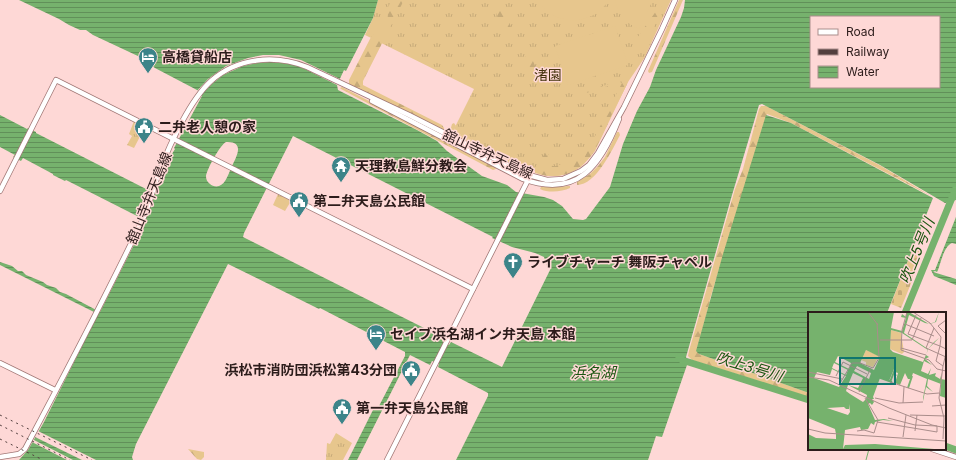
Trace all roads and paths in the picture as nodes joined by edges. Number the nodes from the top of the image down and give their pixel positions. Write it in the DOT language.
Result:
graph roads {
  1 [pos="675,0"];
  2 [pos="175,140"];
  3 [pos="528,180"];
  4 [pos="0,191"];
  5 [pos="473,290"];
  6 [pos="0,363"];
  7 [pos="55,390"];
  8 [pos="935,450"];
  9 [pos="0,457"];
  10 [pos="956,457"];
  11 [pos="387,460"];
  1 -- 3 [label="main road, 舘山寺弁天島線"];
  2 -- 3 [label="main road, 舘山寺弁天島線"];
  2 -- 4 [label="main road"];
  2 -- 5 [label="main road"];
  2 -- 7 [label="main road, 舘山寺弁天島線"];
  3 -- 5 [label="main road"];
  5 -- 11 [label="main road"];
  6 -- 7 [label="main road"];
  7 -- 9 [label="main road, 舘山寺弁天島線"];
  8 -- 10 [label="main road"];
}
